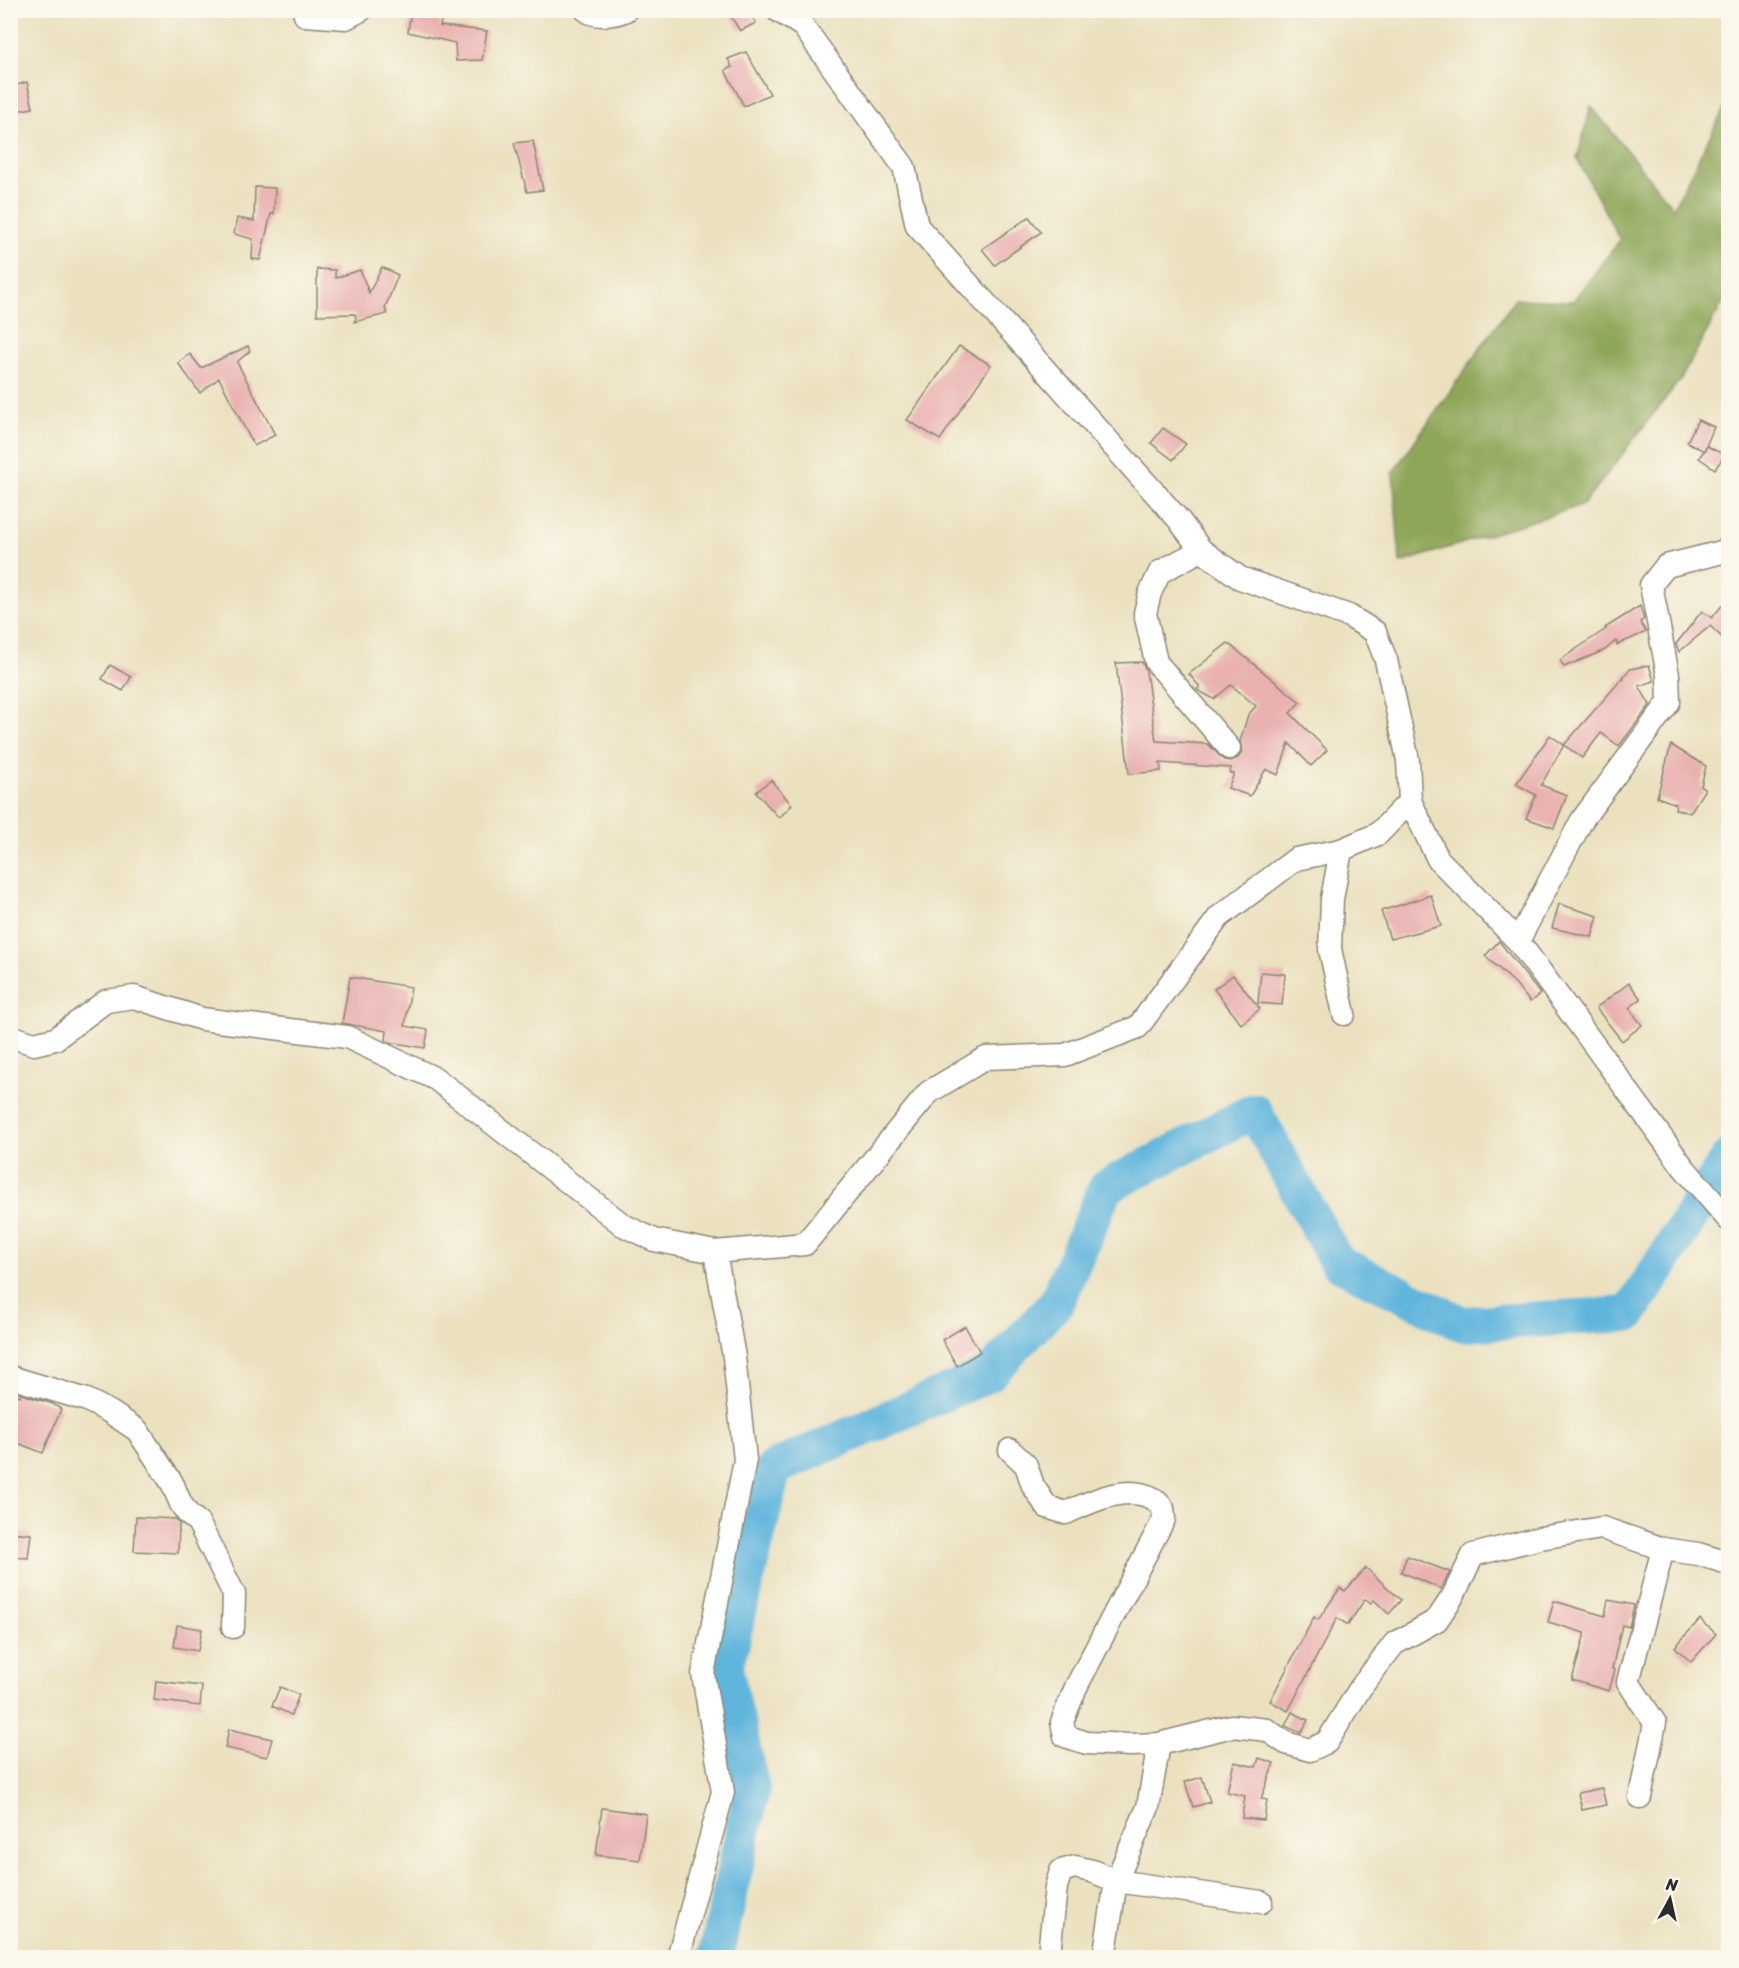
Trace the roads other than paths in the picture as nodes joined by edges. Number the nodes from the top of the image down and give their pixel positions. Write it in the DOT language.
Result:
graph roads {
  1 [pos="304,10"];
  2 [pos="361,10"];
  3 [pos="586,10"];
  4 [pos="626,10"];
  5 [pos="777,10"];
  6 [pos="1728,547"];
  7 [pos="1201,550"];
  8 [pos="1229,748"];
  9 [pos="1410,801"];
  10 [pos="1341,850"];
  11 [pos="1518,941"];
  12 [pos="1344,1014"];
  13 [pos="10,1036"];
  14 [pos="1725,1216"];
  15 [pos="715,1252"];
  16 [pos="10,1377"];
  17 [pos="1010,1450"];
  18 [pos="1663,1549"];
  19 [pos="1728,1563"];
  20 [pos="233,1627"];
  21 [pos="1159,1744"];
  22 [pos="1640,1797"];
  23 [pos="1116,1881"];
  24 [pos="1261,1902"];
  25 [pos="1050,1944"];
  26 [pos="1110,1956"];
  27 [pos="678,1958"];
  1 -- 2 [label="street"];
  3 -- 4 [label="street"];
  5 -- 7 [label="street"];
  6 -- 11 [label="street"];
  7 -- 8 [label="street"];
  7 -- 9 [label="street"];
  9 -- 10 [label="street"];
  9 -- 11 [label="street"];
  10 -- 12 [label="street"];
  10 -- 15 [label="street"];
  11 -- 14 [label="street"];
  13 -- 15 [label="street"];
  15 -- 27 [label="street"];
  16 -- 20 [label="street"];
  17 -- 21 [label="street"];
  18 -- 19 [label="street"];
  18 -- 21 [label="street"];
  18 -- 22 [label="street"];
  21 -- 23 [label="street"];
  23 -- 24 [label="street"];
  23 -- 25 [label="street"];
  23 -- 26 [label="street"];
}
